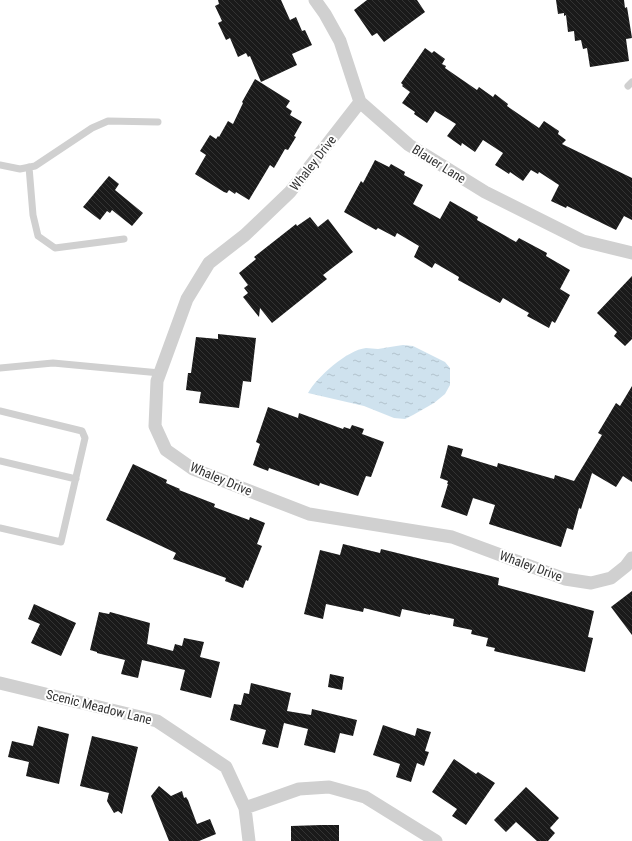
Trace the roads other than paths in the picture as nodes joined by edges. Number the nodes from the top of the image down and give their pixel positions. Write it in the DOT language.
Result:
graph roads {
  1 [pos="315,0"];
  2 [pos="360,102"];
  3 [pos="158,122"];
  4 [pos="0,165"];
  5 [pos="29,167"];
  6 [pos="124,239"];
  7 [pos="632,253"];
  8 [pos="0,368"];
  9 [pos="160,373"];
  10 [pos="0,411"];
  11 [pos="0,461"];
  12 [pos="76,479"];
  13 [pos="0,528"];
  14 [pos="632,558"];
  15 [pos="0,683"];
  16 [pos="245,808"];
  17 [pos="249,841"];
  18 [pos="436,841"];
  1 -- 2 [label="street"];
  2 -- 7 [label="street, Blauer Lane"];
  2 -- 9 [label="street, Whaley Drive"];
  3 -- 5 [label="lane"];
  4 -- 5 [label="lane"];
  5 -- 6 [label="lane"];
  8 -- 9 [label="lane"];
  9 -- 14 [label="street, Whaley Drive"];
  10 -- 12 [label="lane"];
  11 -- 12 [label="lane"];
  12 -- 13 [label="lane"];
  15 -- 16 [label="street, Scenic Meadow Lane"];
  16 -- 17 [label="street, Scenic Meadow Lane"];
  16 -- 18 [label="street"];
}
